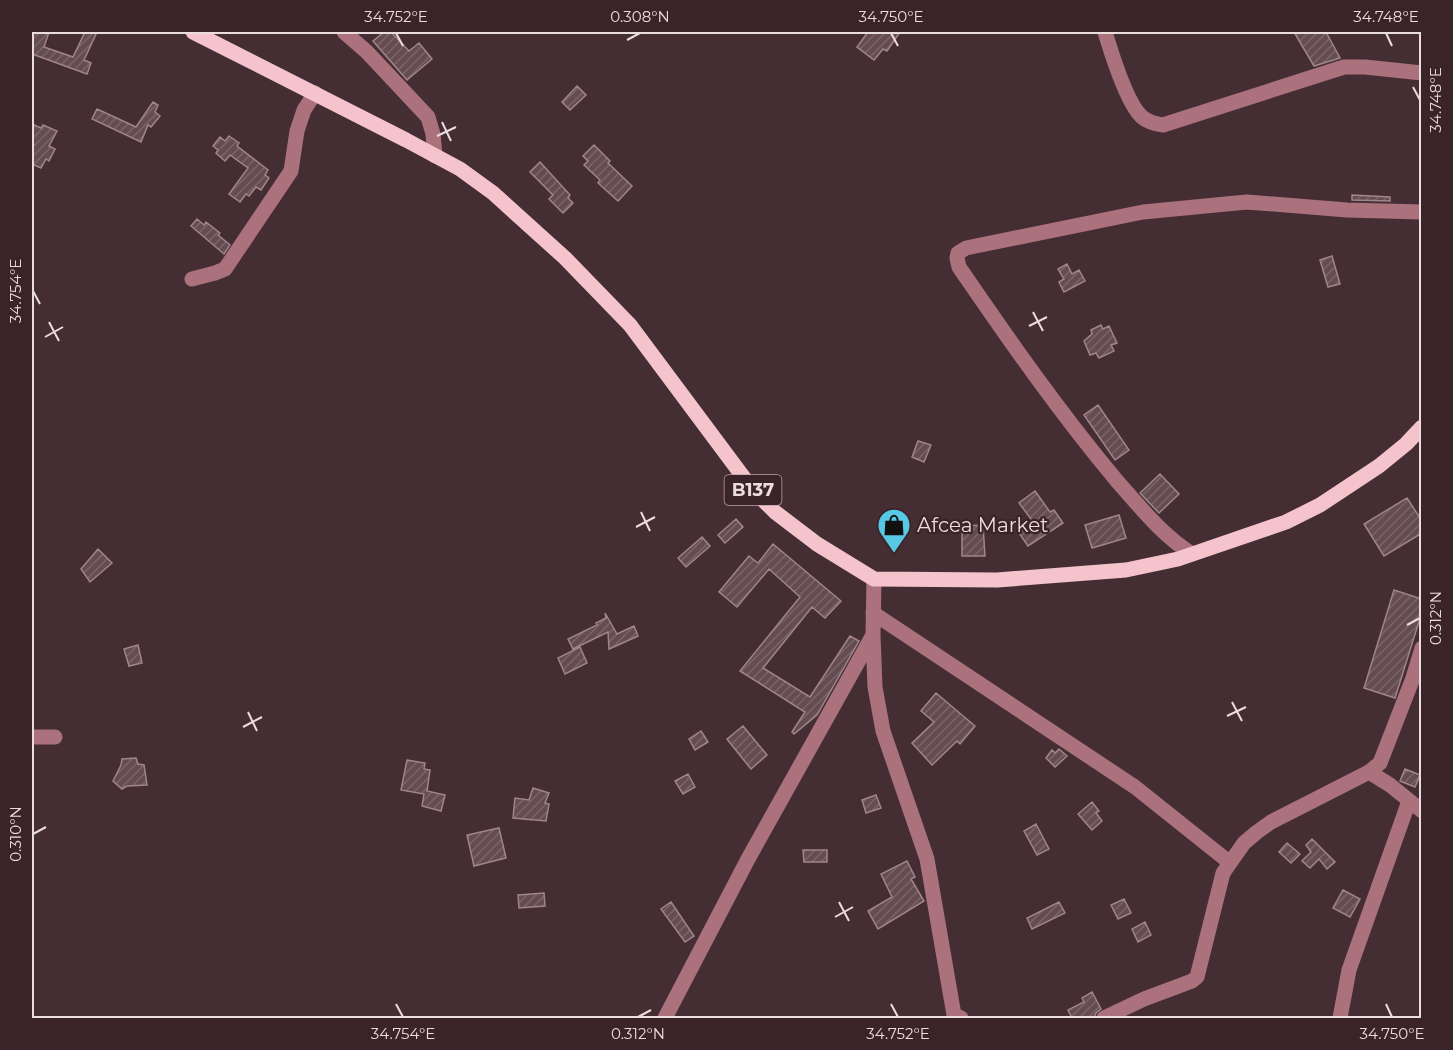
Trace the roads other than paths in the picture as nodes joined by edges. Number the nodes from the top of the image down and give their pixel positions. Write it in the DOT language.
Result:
graph roads {
  1 [pos="193,32"];
  2 [pos="344,32"];
  3 [pos="1105,32"];
  4 [pos="1422,73"];
  5 [pos="315,93"];
  6 [pos="435,156"];
  7 [pos="1422,212"];
  8 [pos="192,279"];
  9 [pos="1422,427"];
  10 [pos="1192,554"];
  11 [pos="874,579"];
  12 [pos="873,613"];
  13 [pos="873,635"];
  14 [pos="1422,648"];
  15 [pos="55,736"];
  16 [pos="32,737"];
  17 [pos="1369,772"];
  18 [pos="1409,801"];
  19 [pos="1422,811"];
  20 [pos="1229,862"];
  21 [pos="664,1018"];
  22 [pos="961,1018"];
  23 [pos="1104,1018"];
  24 [pos="1340,1018"];
  1 -- 5 [label="main road, B137"];
  2 -- 6 [label="street"];
  3 -- 4 [label="street"];
  5 -- 6 [label="main road, B137"];
  5 -- 8 [label="street"];
  6 -- 11 [label="main road, B137"];
  7 -- 10 [label="street"];
  9 -- 10 [label="main road"];
  10 -- 11 [label="main road"];
  11 -- 12 [label="street"];
  12 -- 13 [label="street"];
  12 -- 20 [label="street"];
  13 -- 21 [label="street"];
  13 -- 22 [label="street"];
  14 -- 17 [label="street"];
  15 -- 16 [label="street"];
  17 -- 18 [label="street"];
  17 -- 20 [label="street"];
  18 -- 19 [label="street"];
  18 -- 24 [label="street"];
  20 -- 23 [label="street"];
}
